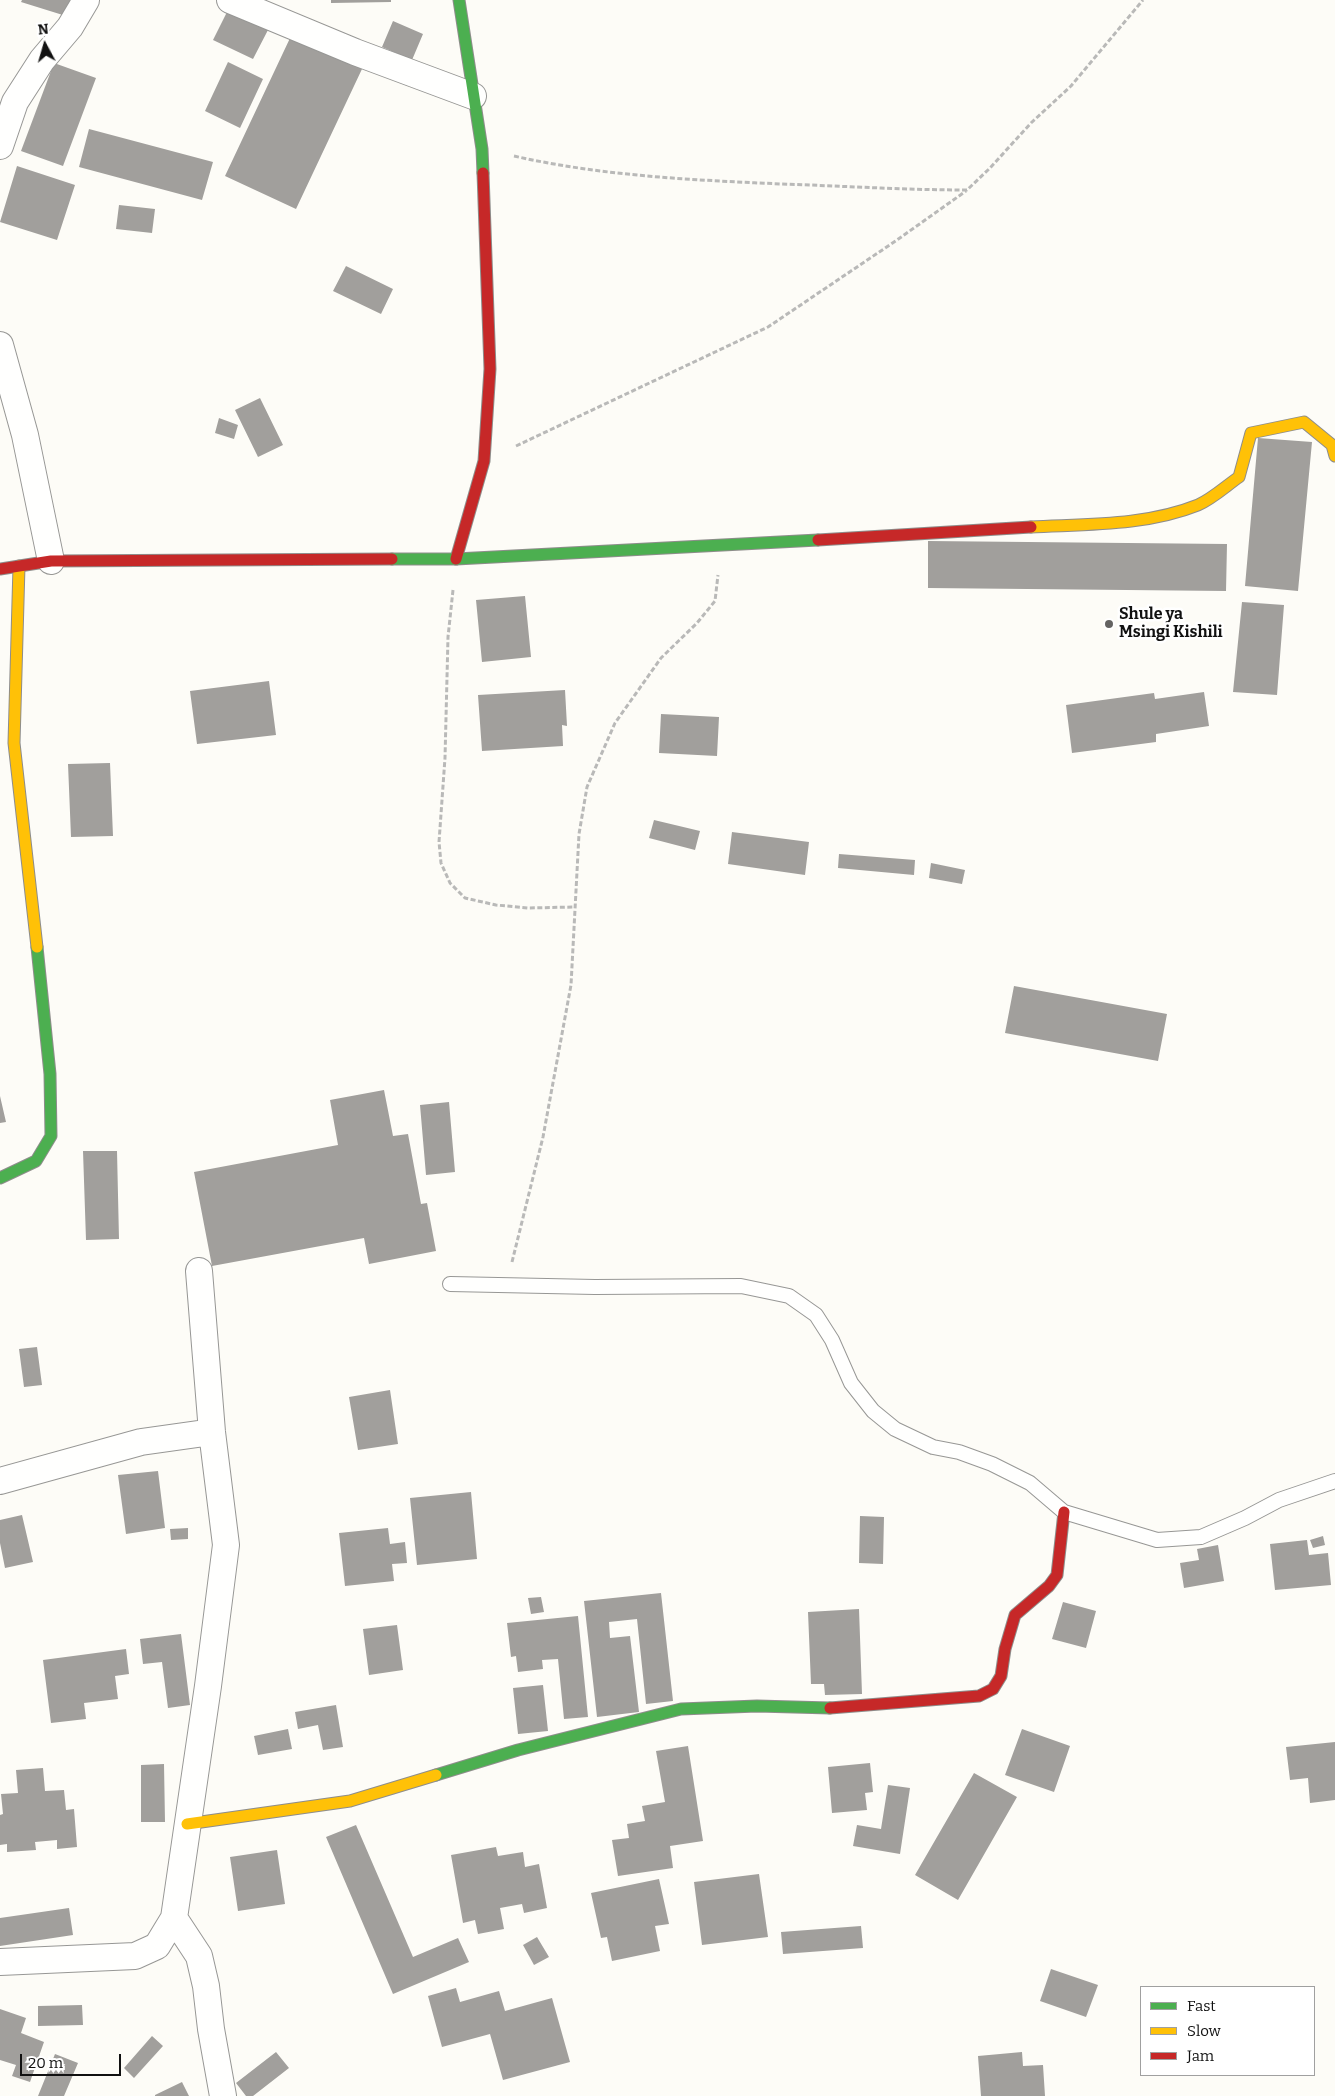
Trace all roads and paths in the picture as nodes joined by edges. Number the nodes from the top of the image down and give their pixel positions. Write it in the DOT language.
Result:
graph roads {
  1 [pos="86,0"];
  2 [pos="230,0"];
  3 [pos="459,0"];
  4 [pos="1143,0"];
  5 [pos="473,96"];
  6 [pos="0,146"];
  7 [pos="482,149"];
  8 [pos="968,190"];
  9 [pos="0,345"];
  10 [pos="1335,456"];
  11 [pos="484,461"];
  12 [pos="720,545"];
  13 [pos="456,559"];
  14 [pos="52,562"];
  15 [pos="18,566"];
  16 [pos="0,569"];
  17 [pos="574,908"];
  18 [pos="0,1178"];
  19 [pos="199,1271"];
  20 [pos="450,1284"];
  21 [pos="506,1286"];
  22 [pos="212,1432"];
  23 [pos="1335,1481"];
  24 [pos="0,1482"];
  25 [pos="1064,1512"];
  26 [pos="187,1824"];
  27 [pos="174,1918"];
  28 [pos="0,1962"];
  29 [pos="223,2096"];
  1 -- 6 [label="street"];
  2 -- 5 [label="street"];
  3 -- 5 [label="street"];
  4 -- 8 [label="path"];
  5 -- 7 [label="street"];
  7 -- 8 [label="path"];
  7 -- 11 [label="street"];
  8 -- 11 [label="path"];
  9 -- 14 [label="street"];
  10 -- 12 [label="street"];
  11 -- 13 [label="street"];
  12 -- 13 [label="street"];
  12 -- 17 [label="path"];
  13 -- 14 [label="street"];
  13 -- 17 [label="path"];
  14 -- 15 [label="street"];
  15 -- 16 [label="street"];
  15 -- 18 [label="street"];
  17 -- 21 [label="path"];
  19 -- 22 [label="street"];
  20 -- 21 [label="lane"];
  21 -- 25 [label="lane"];
  22 -- 24 [label="street"];
  22 -- 26 [label="street"];
  23 -- 25 [label="lane"];
  25 -- 26 [label="street"];
  26 -- 27 [label="street"];
  27 -- 28 [label="street"];
  27 -- 29 [label="street"];
}
